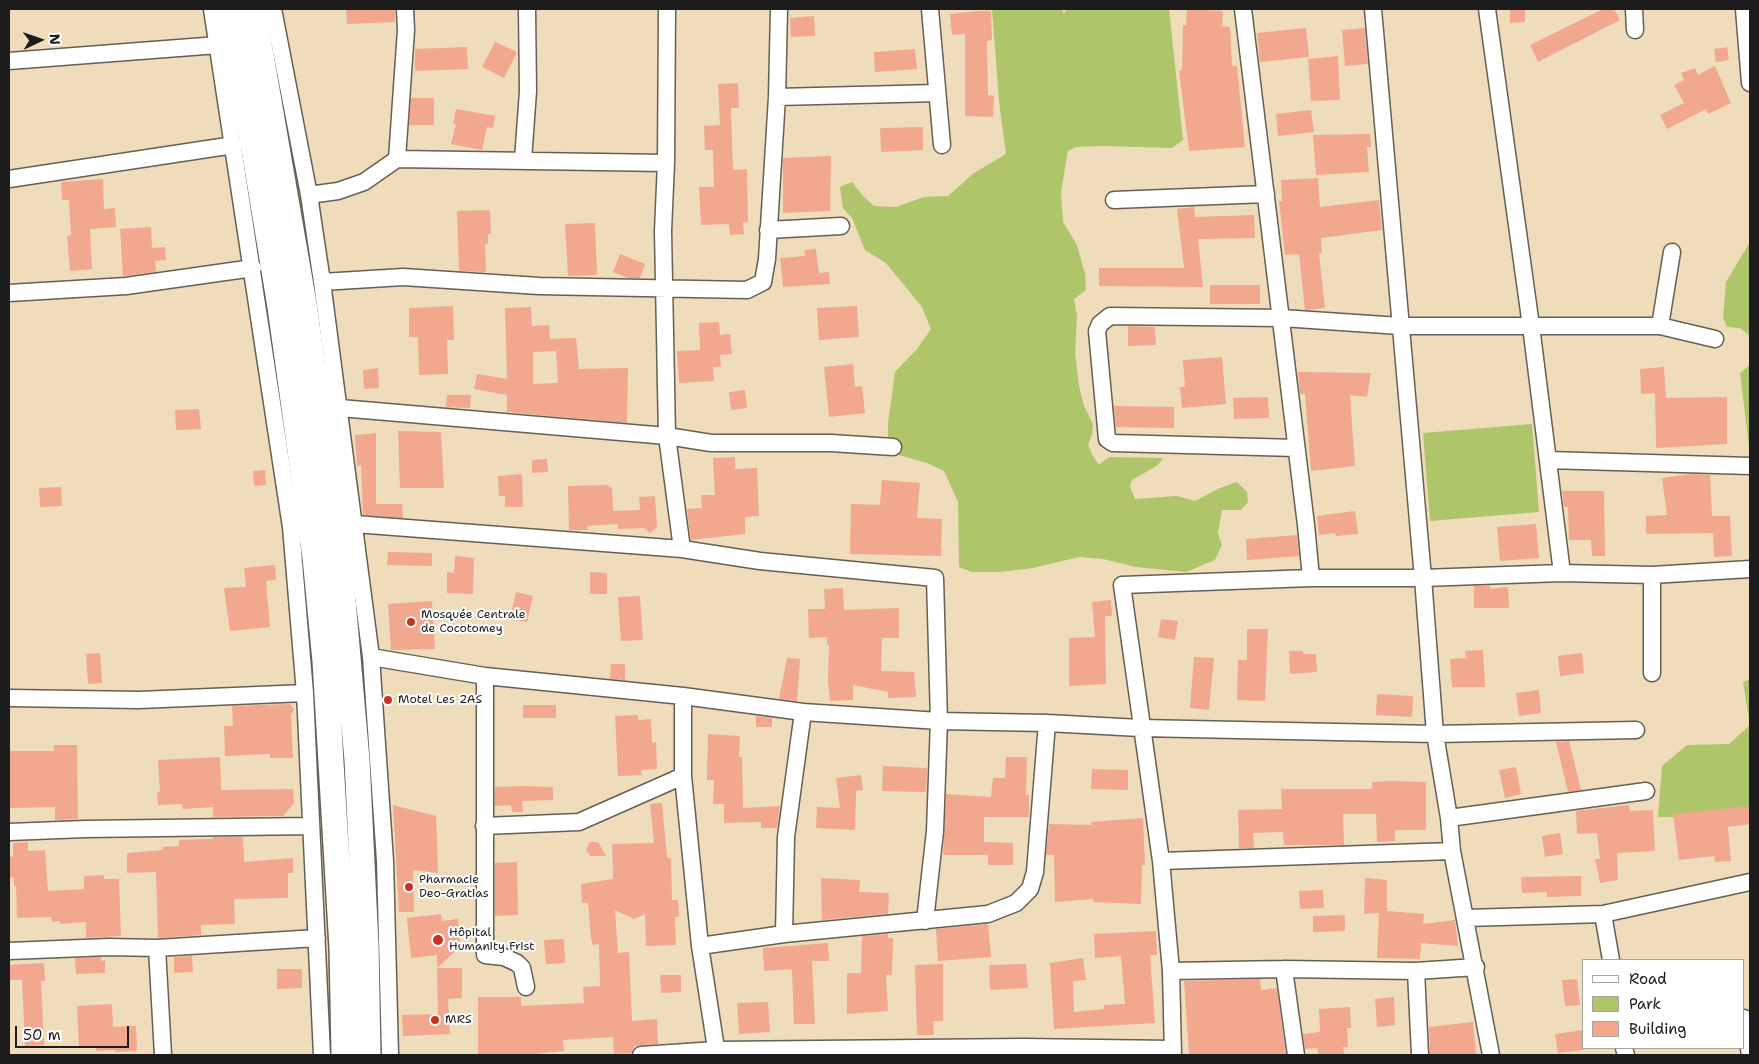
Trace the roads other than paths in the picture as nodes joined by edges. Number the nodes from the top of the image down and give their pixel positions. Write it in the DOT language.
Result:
graph roads {
  1 [pos="212,9"];
  2 [pos="231,9"];
  3 [pos="253,9"];
  4 [pos="273,9"];
  5 [pos="405,9"];
  6 [pos="527,9"];
  7 [pos="667,9"];
  8 [pos="779,9"];
  9 [pos="930,9"];
  10 [pos="1243,9"];
  11 [pos="1373,9"];
  12 [pos="1487,9"];
  13 [pos="1634,9"];
  14 [pos="1744,9"];
  15 [pos="1635,30"];
  16 [pos="218,45"];
  17 [pos="9,61"];
  18 [pos="1750,83"];
  19 [pos="938,93"];
  20 [pos="776,97"];
  21 [pos="234,145"];
  22 [pos="942,145"];
  23 [pos="397,159"];
  24 [pos="523,160"];
  25 [pos="666,163"];
  26 [pos="9,179"];
  27 [pos="1266,194"];
  28 [pos="309,196"];
  29 [pos="1114,200"];
  30 [pos="841,226"];
  31 [pos="768,230"];
  32 [pos="1672,252"];
  33 [pos="253,268"];
  34 [pos="322,282"];
  35 [pos="665,289"];
  36 [pos="9,293"];
  37 [pos="1282,318"];
  38 [pos="1400,326"];
  39 [pos="1531,326"];
  40 [pos="1660,326"];
  41 [pos="1715,339"];
  42 [pos="340,408"];
  43 [pos="667,436"];
  44 [pos="893,447"];
  45 [pos="1296,448"];
  46 [pos="1548,460"];
  47 [pos="1750,466"];
  48 [pos="355,524"];
  49 [pos="682,549"];
  50 [pos="1750,569"];
  51 [pos="1562,573"];
  52 [pos="1652,575"];
  53 [pos="1311,578"];
  54 [pos="1423,578"];
  55 [pos="371,657"];
  56 [pos="1652,673"];
  57 [pos="484,676"];
  58 [pos="304,692"];
  59 [pos="683,696"];
  60 [pos="9,698"];
  61 [pos="803,712"];
  62 [pos="939,721"];
  63 [pos="1047,723"];
  64 [pos="1140,728"];
  65 [pos="1636,730"];
  66 [pos="1435,734"];
  67 [pos="682,776"];
  68 [pos="1646,790"];
  69 [pos="1449,818"];
  70 [pos="310,826"];
  71 [pos="484,826"];
  72 [pos="9,832"];
  73 [pos="1452,852"];
  74 [pos="1161,861"];
  75 [pos="1750,882"];
  76 [pos="1604,914"];
  77 [pos="1466,918"];
  78 [pos="924,921"];
  79 [pos="784,934"];
  80 [pos="317,938"];
  81 [pos="700,946"];
  82 [pos="158,948"];
  83 [pos="9,951"];
  84 [pos="1610,959"];
  85 [pos="1476,967"];
  86 [pos="1284,970"];
  87 [pos="1171,971"];
  88 [pos="1416,971"];
  89 [pos="526,987"];
  90 [pos="1746,1018"];
  91 [pos="1024,1051"];
  92 [pos="1172,1052"];
  93 [pos="717,1053"];
  94 [pos="882,1053"];
  95 [pos="163,1055"];
  96 [pos="322,1055"];
  97 [pos="344,1055"];
  98 [pos="368,1055"];
  99 [pos="390,1055"];
  100 [pos="641,1055"];
  101 [pos="1296,1055"];
  102 [pos="1420,1055"];
  103 [pos="1491,1055"];
  104 [pos="1750,1055"];
  1 -- 16 [label="street"];
  2 -- 97 [label="highway"];
  3 -- 98 [label="highway"];
  4 -- 28 [label="street"];
  5 -- 23 [label="street"];
  6 -- 24 [label="street"];
  7 -- 25 [label="street"];
  8 -- 20 [label="street"];
  9 -- 19 [label="street"];
  10 -- 27 [label="street"];
  11 -- 38 [label="street"];
  12 -- 39 [label="street"];
  13 -- 15 [label="street"];
  14 -- 18 [label="street"];
  16 -- 17 [label="street"];
  16 -- 21 [label="street"];
  19 -- 20 [label="street"];
  19 -- 22 [label="street"];
  20 -- 31 [label="street"];
  21 -- 26 [label="street"];
  21 -- 33 [label="street"];
  23 -- 24 [label="street"];
  23 -- 28 [label="street"];
  24 -- 25 [label="street"];
  25 -- 35 [label="street"];
  27 -- 29 [label="street"];
  27 -- 37 [label="street"];
  28 -- 34 [label="street"];
  30 -- 31 [label="street"];
  31 -- 35 [label="street"];
  32 -- 40 [label="street"];
  33 -- 36 [label="street"];
  33 -- 58 [label="street"];
  34 -- 35 [label="street"];
  34 -- 42 [label="street"];
  35 -- 43 [label="street"];
  37 -- 38 [label="street"];
  37 -- 45 [label="street"];
  37 -- 45 [label="street"];
  38 -- 39 [label="street"];
  38 -- 54 [label="street"];
  39 -- 40 [label="street"];
  39 -- 46 [label="street"];
  40 -- 41 [label="street"];
  42 -- 43 [label="street"];
  42 -- 48 [label="street"];
  43 -- 44 [label="street"];
  43 -- 49 [label="street"];
  45 -- 53 [label="street"];
  46 -- 47 [label="street"];
  46 -- 51 [label="street"];
  48 -- 49 [label="street"];
  48 -- 55 [label="street"];
  49 -- 62 [label="street"];
  50 -- 52 [label="street"];
  51 -- 52 [label="street"];
  51 -- 54 [label="street"];
  52 -- 56 [label="street"];
  53 -- 54 [label="street"];
  53 -- 64 [label="street"];
  54 -- 66 [label="street"];
  55 -- 57 [label="street"];
  55 -- 99 [label="street"];
  57 -- 59 [label="street"];
  57 -- 71 [label="street"];
  58 -- 60 [label="street"];
  58 -- 70 [label="street"];
  59 -- 61 [label="street"];
  59 -- 67 [label="street"];
  61 -- 62 [label="street"];
  61 -- 79 [label="street"];
  62 -- 63 [label="street"];
  62 -- 78 [label="street"];
  63 -- 64 [label="street"];
  63 -- 78 [label="street"];
  64 -- 66 [label="street"];
  64 -- 74 [label="street"];
  65 -- 66 [label="street"];
  66 -- 69 [label="street"];
  67 -- 71 [label="street"];
  67 -- 81 [label="street"];
  68 -- 69 [label="street"];
  69 -- 73 [label="street"];
  70 -- 72 [label="street"];
  70 -- 80 [label="street"];
  71 -- 89 [label="street"];
  73 -- 74 [label="street"];
  73 -- 77 [label="street"];
  74 -- 87 [label="street"];
  75 -- 76 [label="street"];
  76 -- 77 [label="street"];
  76 -- 84 [label="street"];
  77 -- 85 [label="street"];
  78 -- 79 [label="street"];
  79 -- 81 [label="street"];
  80 -- 82 [label="street"];
  80 -- 96 [label="street"];
  81 -- 93 [label="street"];
  82 -- 83 [label="street"];
  82 -- 95 [label="street"];
  85 -- 88 [label="street"];
  85 -- 103 [label="street"];
  86 -- 87 [label="street"];
  86 -- 88 [label="street"];
  86 -- 101 [label="street"];
  87 -- 92 [label="street"];
  88 -- 102 [label="street"];
  90 -- 104 [label="street"];
  91 -- 92 [label="street"];
  91 -- 94 [label="street"];
  93 -- 94 [label="street"];
  93 -- 100 [label="street"];
}
